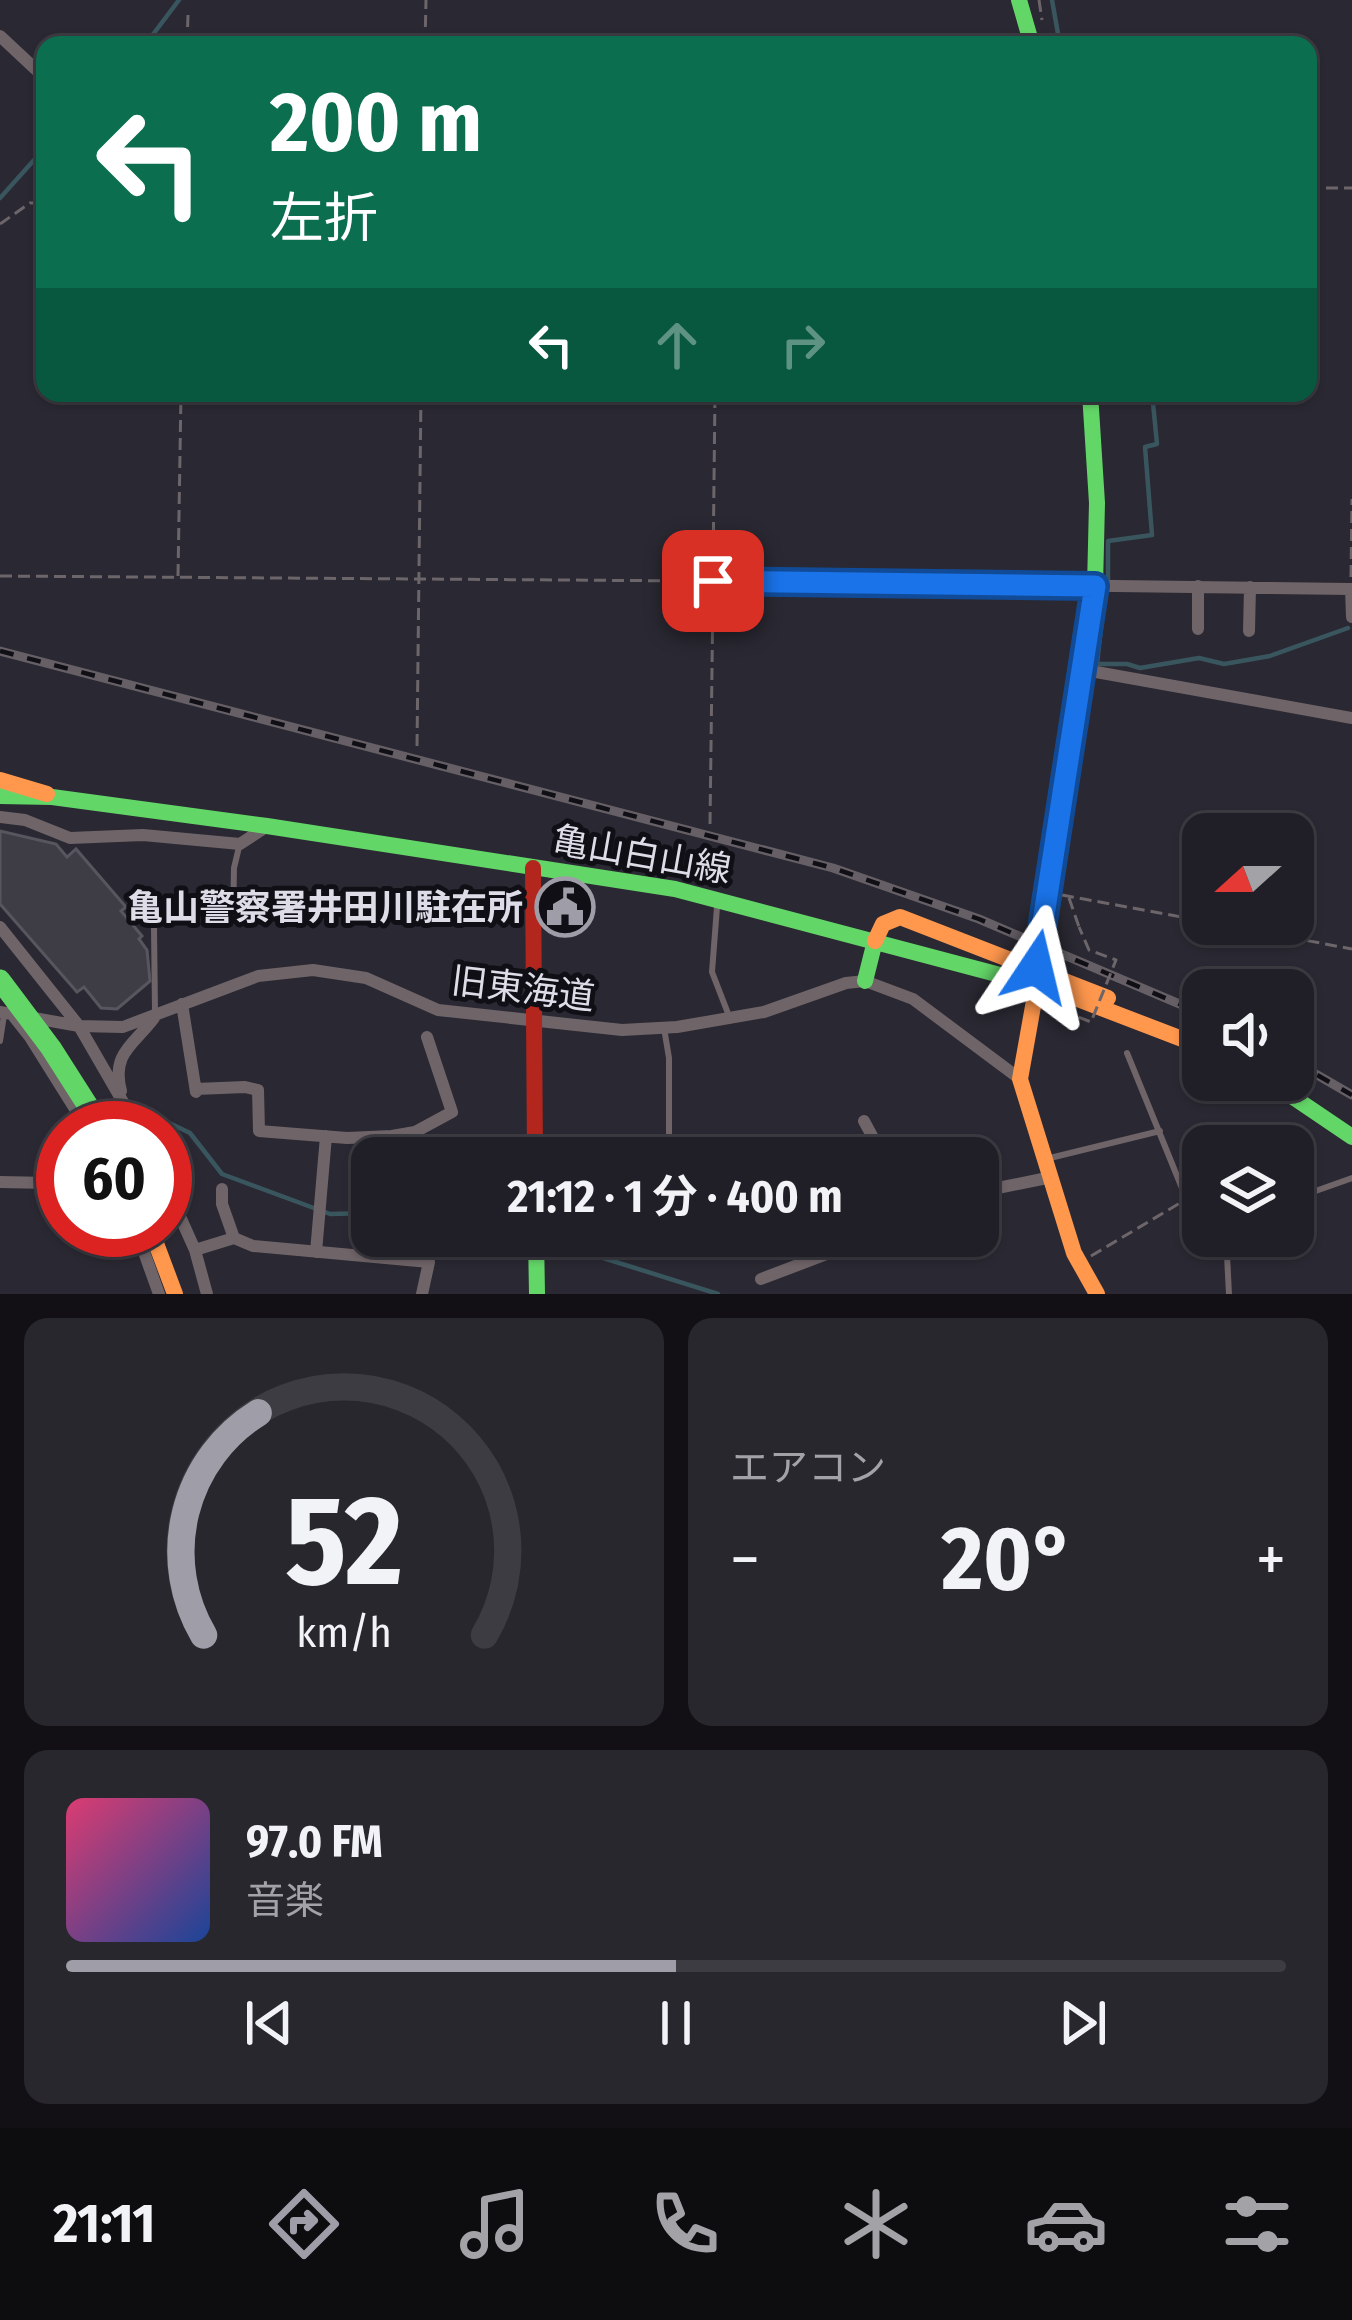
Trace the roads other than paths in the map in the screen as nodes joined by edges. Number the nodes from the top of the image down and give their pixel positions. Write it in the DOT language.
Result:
graph roads {
  1 [pos="1019,0"];
  2 [pos="0,36"];
  3 [pos="1029,36"];
  4 [pos="36,70"];
  5 [pos="1090,402"];
  6 [pos="713,581"];
  7 [pos="1095,586"];
  8 [pos="1198,586"];
  9 [pos="1250,587"];
  10 [pos="1351,589"];
  11 [pos="1352,617"];
  12 [pos="1198,629"];
  13 [pos="1249,631"];
  14 [pos="1084,670"];
  15 [pos="1352,718"];
  16 [pos="0,780"];
  17 [pos="0,796"];
  18 [pos="52,797"];
  19 [pos="0,817"];
  20 [pos="267,826"];
  21 [pos="240,844"];
  22 [pos="533,868"];
  23 [pos="718,898"];
  24 [pos="0,927"];
  25 [pos="875,941"];
  26 [pos="0,980"];
  27 [pos="866,981"];
  28 [pos="1039,985"];
  29 [pos="0,997"];
  30 [pos="182,1004"];
  31 [pos="5,1013"];
  32 [pos="154,1017"];
  33 [pos="730,1019"];
  34 [pos="532,1022"];
  35 [pos="79,1026"];
  36 [pos="664,1028"];
  37 [pos="427,1037"];
  38 [pos="1182,1039"];
  39 [pos="0,1041"];
  40 [pos="1127,1053"];
  41 [pos="1020,1079"];
  42 [pos="70,1101"];
  43 [pos="85,1101"];
  44 [pos="123,1101"];
  45 [pos="125,1101"];
  46 [pos="1299,1101"];
  47 [pos="865,1121"];
  48 [pos="1160,1131"];
  49 [pos="326,1136"];
  50 [pos="535,1137"];
  51 [pos="669,1137"];
  52 [pos="874,1137"];
  53 [pos="1352,1137"];
  54 [pos="1049,1168"];
  55 [pos="1352,1178"];
  56 [pos="0,1182"];
  57 [pos="36,1183"];
  58 [pos="999,1185"];
  59 [pos="1182,1188"];
  60 [pos="222,1189"];
  61 [pos="1314,1192"];
  62 [pos="234,1238"];
  63 [pos="192,1243"];
  64 [pos="195,1250"];
  65 [pos="316,1252"];
  66 [pos="146,1257"];
  67 [pos="161,1257"];
  68 [pos="429,1257"];
  69 [pos="536,1257"];
  70 [pos="820,1257"];
  71 [pos="1227,1257"];
  72 [pos="429,1262"];
  73 [pos="761,1280"];
  74 [pos="159,1294"];
  75 [pos="175,1294"];
  76 [pos="208,1294"];
  77 [pos="422,1294"];
  78 [pos="536,1294"];
  79 [pos="1097,1294"];
  80 [pos="1229,1294"];
  1 -- 3 [label="main road"];
  2 -- 4 [label="street"];
  5 -- 7 [label="main road"];
  6 -- 7 [label="street"];
  7 -- 8 [label="street"];
  7 -- 14 [label="main road"];
  8 -- 9 [label="street"];
  8 -- 12 [label="street"];
  9 -- 10 [label="street"];
  9 -- 13 [label="street"];
  10 -- 11 [label="street"];
  14 -- 15 [label="street"];
  14 -- 28 [label="main road"];
  16 -- 18 [label="main road, 亀山白山線"];
  17 -- 18 [label="main road, 亀山白山線"];
  18 -- 20 [label="main road, 亀山白山線"];
  19 -- 21 [label="street"];
  20 -- 21 [label="street"];
  20 -- 22 [label="main road, 亀山白山線"];
  21 -- 32 [label="lane"];
  22 -- 23 [label="main road, 亀山白山線"];
  22 -- 34 [label="main road"];
  23 -- 25 [label="main road, 亀山白山線"];
  23 -- 33 [label="lane"];
  24 -- 35 [label="street"];
  25 -- 27 [label="main road"];
  25 -- 28 [label="main road"];
  26 -- 43 [label="main road, bridge"];
  27 -- 33 [label="street, 旧東海道"];
  27 -- 41 [label="street"];
  28 -- 38 [label="main road"];
  28 -- 41 [label="main road"];
  29 -- 31 [label="street"];
  30 -- 32 [label="street, 旧東海道"];
  30 -- 34 [label="street, 旧東海道"];
  30 -- 49 [label="street"];
  31 -- 35 [label="street, 旧東海道"];
  31 -- 39 [label="lane"];
  31 -- 42 [label="street"];
  32 -- 35 [label="street, 旧東海道"];
  32 -- 45 [label="street"];
  33 -- 36 [label="street, 旧東海道"];
  34 -- 36 [label="street, 旧東海道"];
  34 -- 50 [label="main road"];
  35 -- 44 [label="street"];
  36 -- 51 [label="lane"];
  37 -- 49 [label="street"];
  40 -- 48 [label="lane"];
  41 -- 54 [label="main road"];
  46 -- 53 [label="main road"];
  47 -- 52 [label="street"];
  48 -- 54 [label="lane"];
  48 -- 59 [label="lane"];
  49 -- 65 [label="street"];
  54 -- 58 [label="street"];
  54 -- 79 [label="main road"];
  55 -- 61 [label="lane"];
  56 -- 57 [label="street"];
  60 -- 62 [label="street"];
  62 -- 64 [label="street"];
  62 -- 65 [label="street"];
  63 -- 64 [label="street"];
  64 -- 76 [label="street"];
  65 -- 72 [label="street"];
  66 -- 74 [label="street"];
  67 -- 75 [label="main road"];
  68 -- 72 [label="lane"];
  69 -- 78 [label="main road"];
  70 -- 73 [label="street"];
  71 -- 80 [label="lane"];
  72 -- 77 [label="street"];
}
